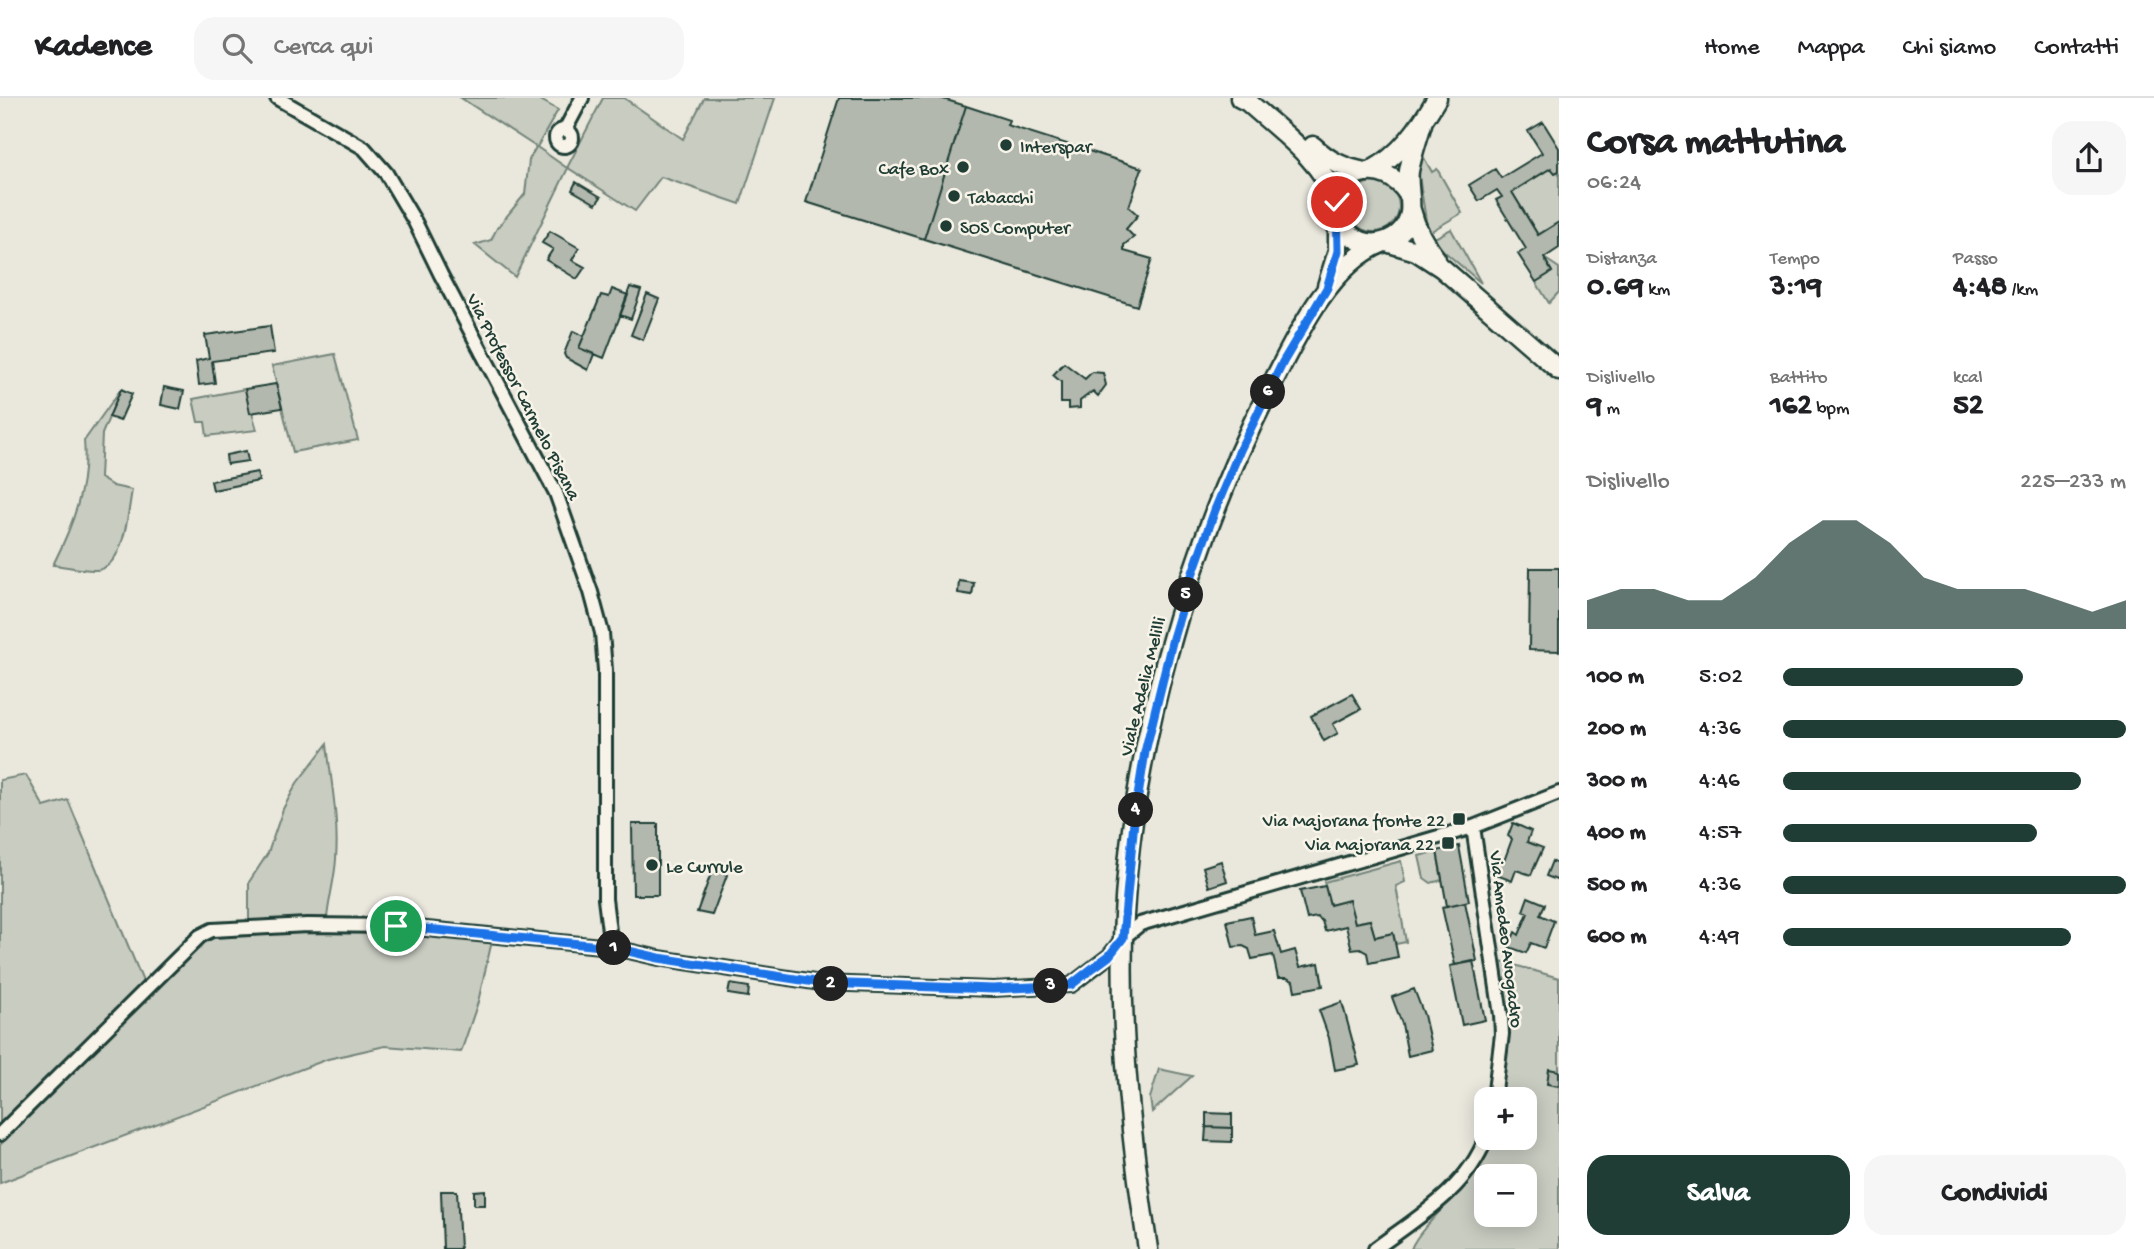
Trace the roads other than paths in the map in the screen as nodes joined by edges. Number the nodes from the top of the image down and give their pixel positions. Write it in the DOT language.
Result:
graph roads {
  1 [pos="278,98"];
  2 [pos="582,98"];
  3 [pos="1240,98"];
  4 [pos="1258,98"];
  5 [pos="1437,98"];
  6 [pos="1422,124"];
  7 [pos="565,130"];
  8 [pos="1368,172"];
  9 [pos="1409,199"];
  10 [pos="1337,208"];
  11 [pos="1384,243"];
  12 [pos="1442,268"];
  13 [pos="1327,288"];
  14 [pos="1559,370"];
  15 [pos="1559,793"];
  16 [pos="1473,827"];
  17 [pos="1123,938"];
  18 [pos="611,947"];
  19 [pos="1495,1087"];
  20 [pos="0,1134"];
  21 [pos="1482,1150"];
  22 [pos="1391,1244"];
  23 [pos="1148,1249"];
  24 [pos="1374,1249"];
  1 -- 18 [label="street, Via Professor Carmelo Pisana"];
  2 -- 7 [label="street"];
  3 -- 10 [label="street"];
  4 -- 8 [label="street"];
  5 -- 6 [label="street"];
  6 -- 8 [label="street"];
  6 -- 9 [label="street"];
  8 -- 9 [label="street"];
  8 -- 10 [label="street"];
  9 -- 11 [label="street"];
  9 -- 12 [label="street"];
  10 -- 11 [label="street"];
  10 -- 13 [label="street"];
  11 -- 12 [label="street"];
  11 -- 13 [label="street"];
  12 -- 14 [label="street"];
  13 -- 17 [label="street, Viale Adelia Melilli"];
  15 -- 16 [label="street"];
  16 -- 17 [label="street"];
  16 -- 19 [label="street, Via Amedeo Avogadro"];
  17 -- 18 [label="street"];
  17 -- 23 [label="street, Viale Adelia Melilli"];
  18 -- 20 [label="street"];
  21 -- 22 [label="street"];
  22 -- 24 [label="street"];
}
